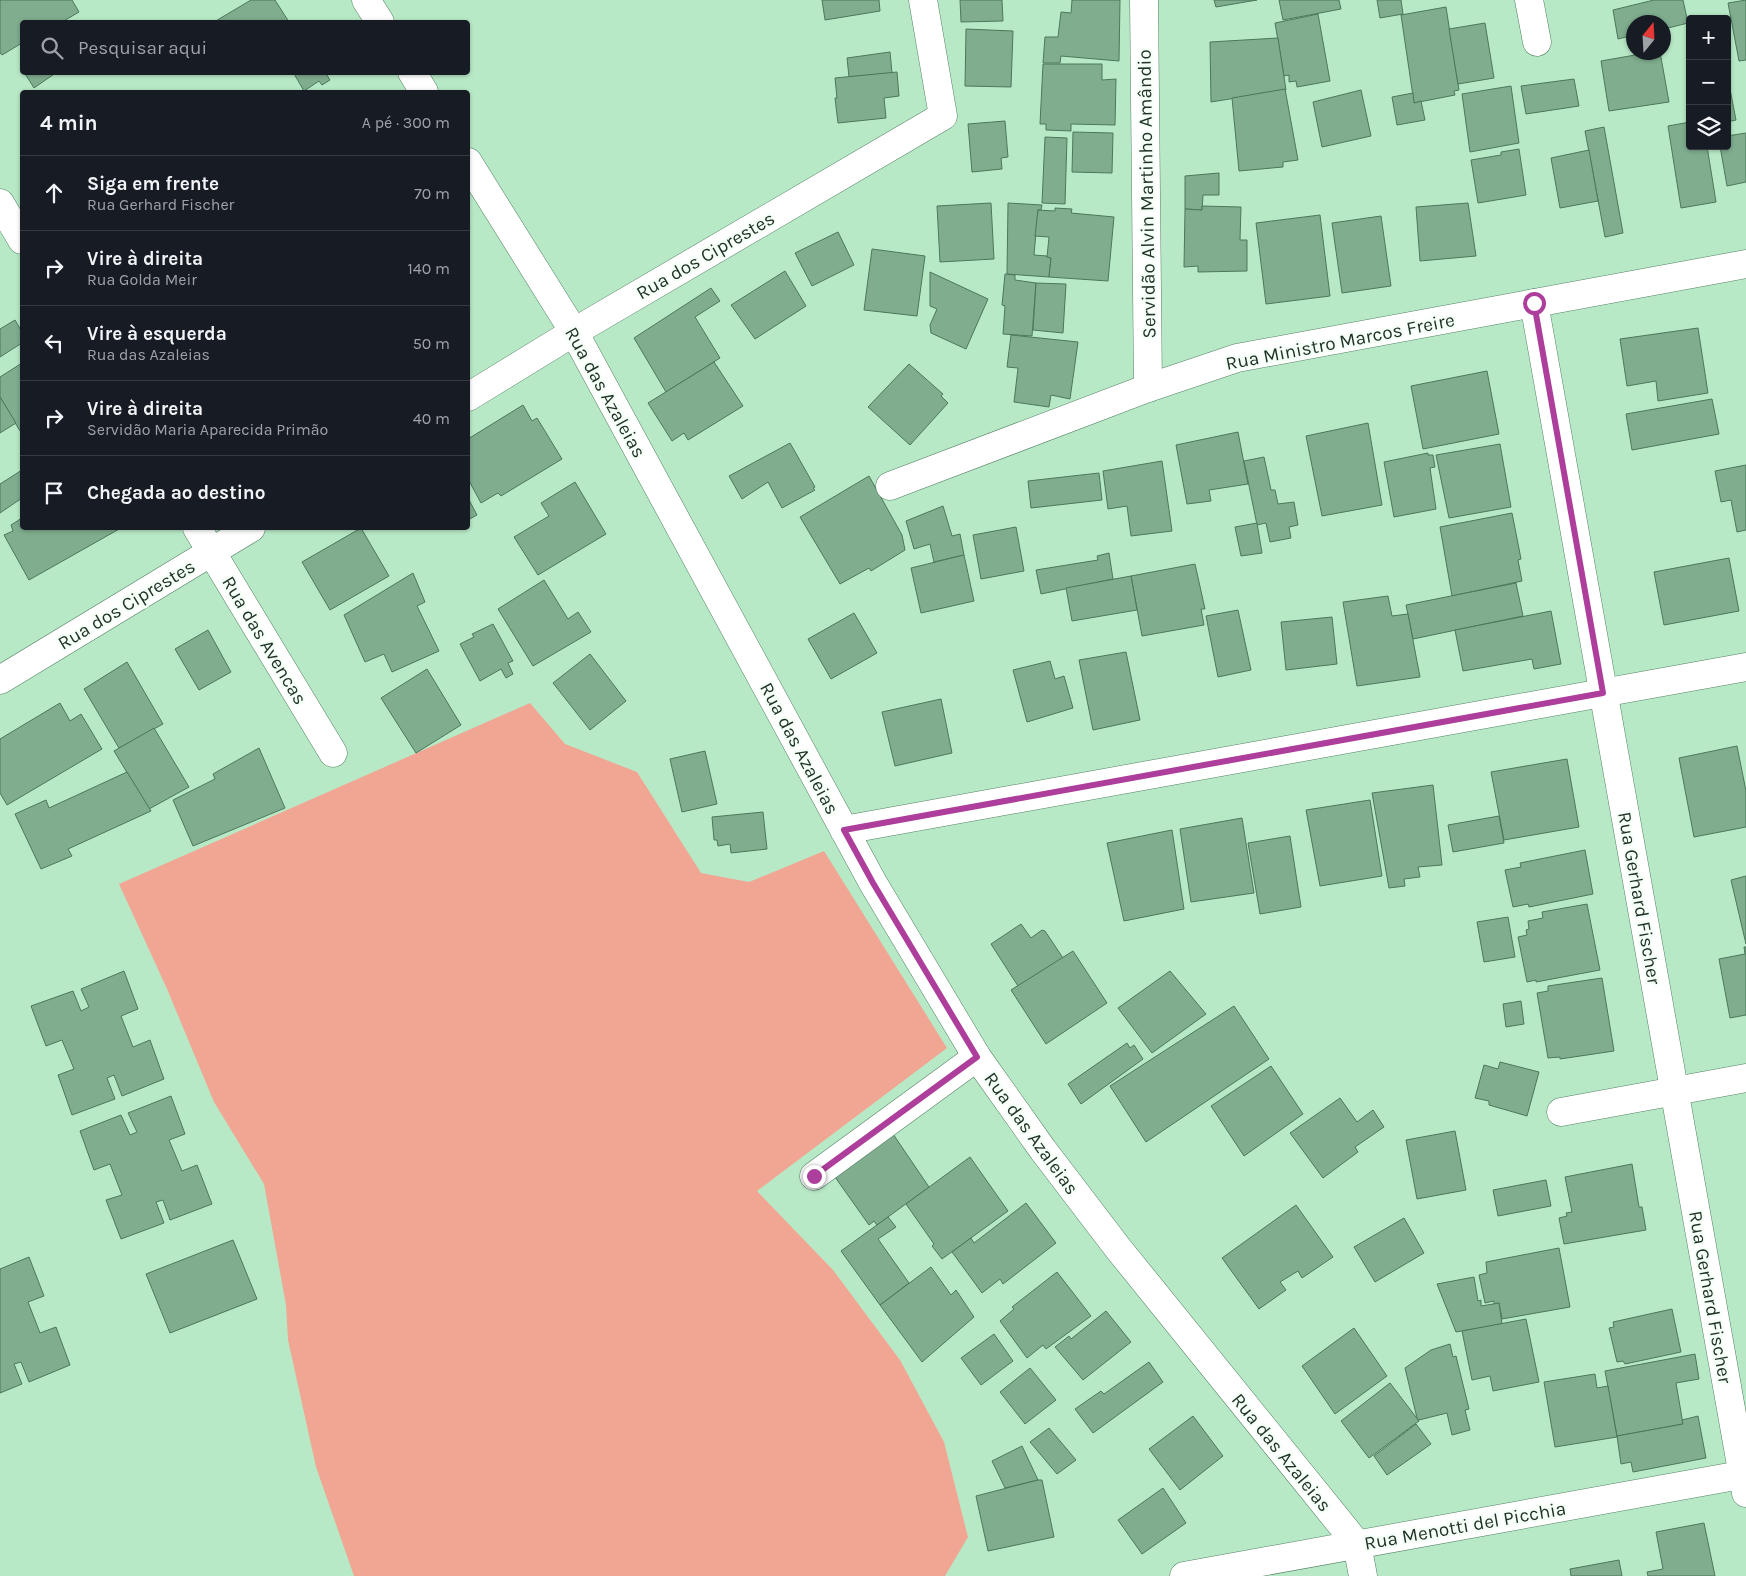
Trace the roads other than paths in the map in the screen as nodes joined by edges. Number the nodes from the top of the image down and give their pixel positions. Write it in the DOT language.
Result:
graph roads {
  1 [pos="366,0"];
  2 [pos="923,0"];
  3 [pos="1144,0"];
  4 [pos="1529,0"];
  5 [pos="379,20"];
  6 [pos="1537,42"];
  7 [pos="414,75"];
  8 [pos="423,90"];
  9 [pos="470,165"];
  10 [pos="0,202"];
  11 [pos="20,237"];
  12 [pos="1746,264"];
  13 [pos="1534,303"];
  14 [pos="574,332"];
  15 [pos="1148,388"];
  16 [pos="470,396"];
  17 [pos="890,486"];
  18 [pos="198,530"];
  19 [pos="248,530"];
  20 [pos="212,552"];
  21 [pos="1746,667"];
  22 [pos="0,680"];
  23 [pos="1603,693"];
  24 [pos="333,753"];
  25 [pos="844,830"];
  26 [pos="977,1057"];
  27 [pos="1746,1078"];
  28 [pos="1674,1091"];
  29 [pos="1561,1112"];
  30 [pos="814,1176"];
  31 [pos="1745,1481"];
  32 [pos="1357,1544"];
  33 [pos="1184,1576"];
  34 [pos="1363,1576"];
  1 -- 5 [label="street"];
  2 -- 14 [label="street, Rua dos Ciprestes"];
  3 -- 15 [label="street, Servidão Alvin Martinho Amândio"];
  4 -- 6 [label="street"];
  7 -- 8 [label="street"];
  9 -- 14 [label="street, Rua das Azaleias"];
  10 -- 11 [label="street"];
  12 -- 13 [label="street, Rua Ministro Marcos Freire"];
  13 -- 15 [label="street, Rua Ministro Marcos Freire"];
  13 -- 23 [label="street, Rua Gerhard Fischer"];
  14 -- 16 [label="street, Rua dos Ciprestes"];
  14 -- 25 [label="street, Rua das Azaleias"];
  15 -- 17 [label="street, Rua Ministro Marcos Freire"];
  18 -- 20 [label="street, Rua das Avencas"];
  19 -- 20 [label="street, Rua dos Ciprestes"];
  20 -- 22 [label="street, Rua dos Ciprestes"];
  20 -- 24 [label="street, Rua das Avencas"];
  21 -- 23 [label="street"];
  23 -- 25 [label="street"];
  23 -- 28 [label="street, Rua Gerhard Fischer"];
  25 -- 26 [label="street, Rua das Azaleias"];
  26 -- 30 [label="street"];
  26 -- 32 [label="street, Rua das Azaleias"];
  27 -- 28 [label="street"];
  28 -- 29 [label="street"];
  28 -- 31 [label="street, Rua Gerhard Fischer"];
  31 -- 32 [label="street, Rua Menotti del Picchia"];
  32 -- 33 [label="street, Rua Menotti del Picchia"];
  32 -- 34 [label="street"];
}
